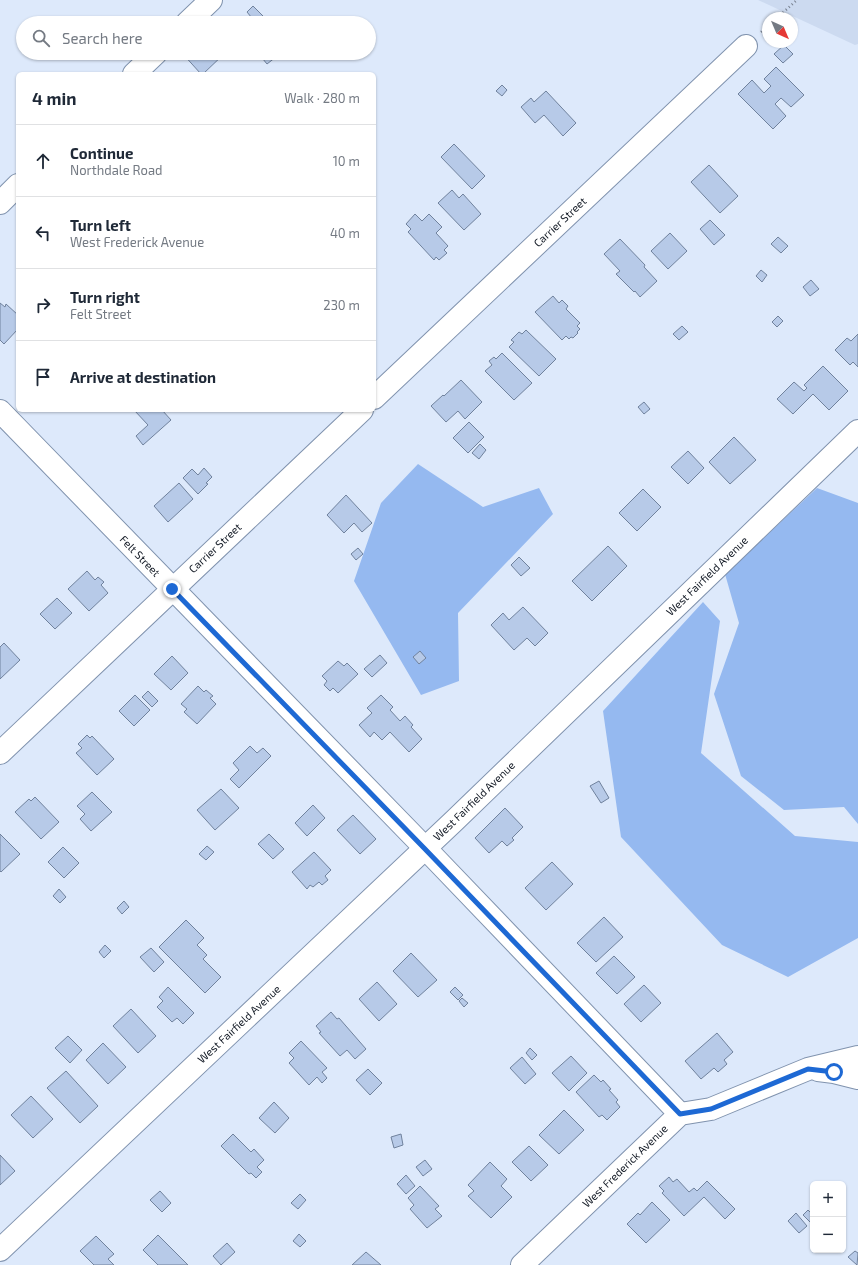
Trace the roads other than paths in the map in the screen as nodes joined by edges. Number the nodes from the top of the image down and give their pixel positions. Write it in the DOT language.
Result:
graph roads {
  1 [pos="211,0"];
  2 [pos="194,16"];
  3 [pos="746,46"];
  4 [pos="149,60"];
  5 [pos="136,72"];
  6 [pos="16,188"];
  7 [pos="0,203"];
  8 [pos="376,396"];
  9 [pos="0,411"];
  10 [pos="360,412"];
  11 [pos="858,431"];
  12 [pos="172,589"];
  13 [pos="0,753"];
  14 [pos="424,848"];
  15 [pos="858,1057"];
  16 [pos="808,1069"];
  17 [pos="858,1078"];
  18 [pos="680,1114"];
  19 [pos="0,1250"];
  20 [pos="522,1265"];
  1 -- 2 [label="street"];
  3 -- 8 [label="street, Carrier Street"];
  4 -- 5 [label="street"];
  6 -- 7 [label="street"];
  9 -- 12 [label="street, Felt Street"];
  10 -- 12 [label="street, Carrier Street"];
  11 -- 14 [label="street, West Fairfield Avenue"];
  12 -- 13 [label="street, Carrier Street"];
  12 -- 14 [label="street, Felt Street"];
  14 -- 18 [label="street, Felt Street"];
  14 -- 19 [label="street, West Fairfield Avenue"];
  15 -- 16 [label="street"];
  16 -- 17 [label="street"];
  16 -- 18 [label="street"];
  18 -- 20 [label="street, West Frederick Avenue"];
}
